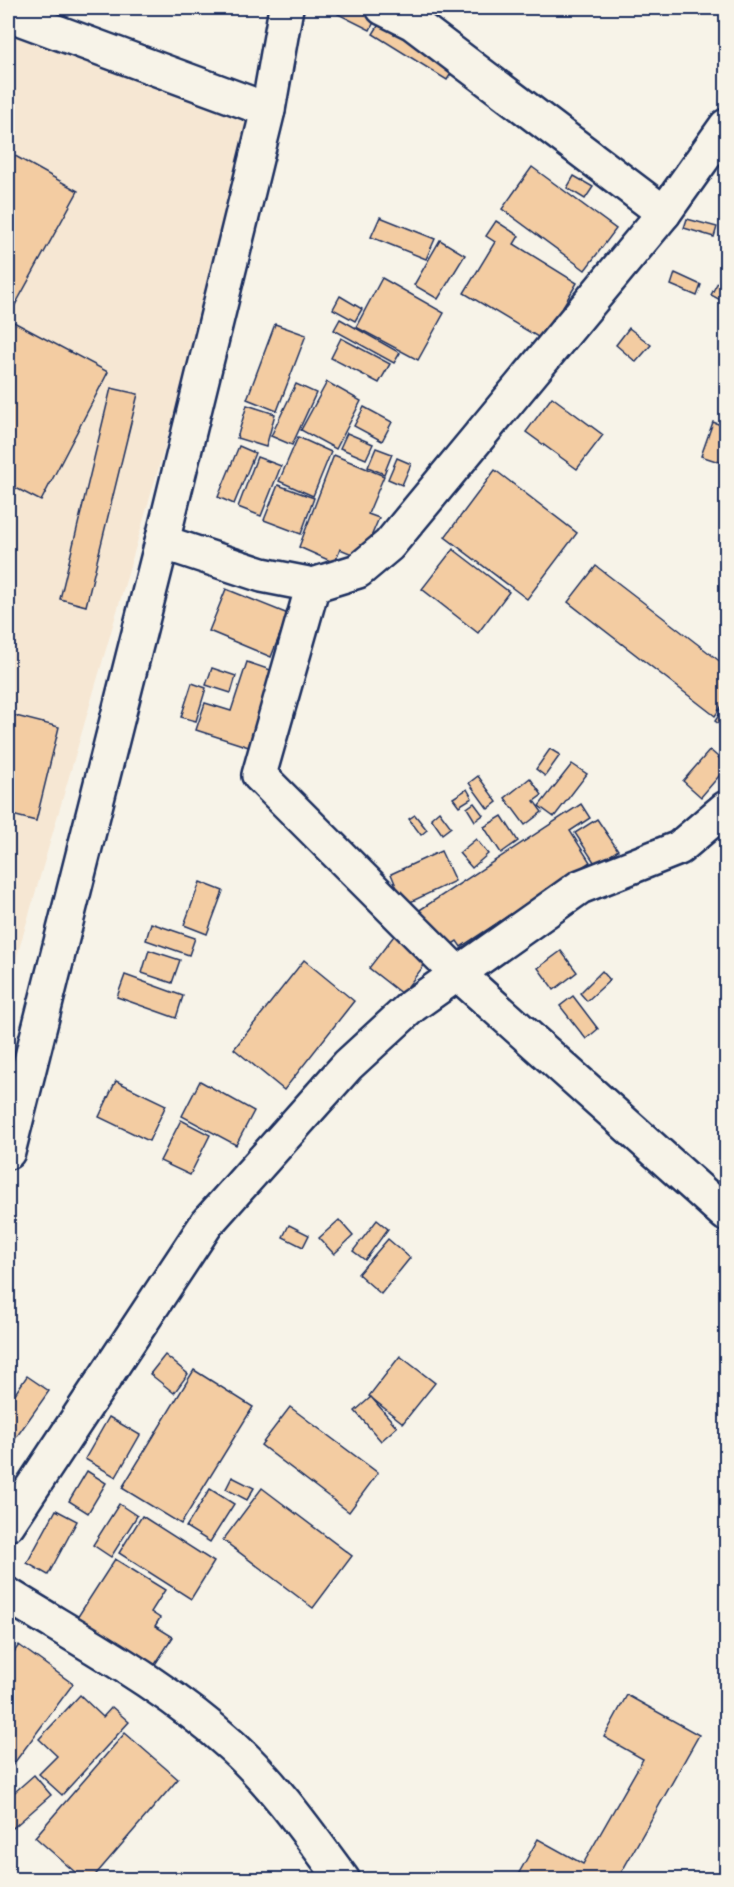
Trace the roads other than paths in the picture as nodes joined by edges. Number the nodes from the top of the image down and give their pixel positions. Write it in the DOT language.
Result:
graph roads {
  1 [pos="286,8"];
  2 [pos="383,8"];
  3 [pos="8,14"];
  4 [pos="268,110"];
  5 [pos="726,126"];
  6 [pos="664,213"];
  7 [pos="162,542"];
  8 [pos="313,585"];
  9 [pos="726,808"];
  10 [pos="458,974"];
  11 [pos="8,1152"];
  12 [pos="726,1214"];
  13 [pos="8,1524"];
  14 [pos="8,1595"];
  15 [pos="343,1880"];
  1 -- 4 [label="street"];
  2 -- 6 [label="street"];
  3 -- 4 [label="street"];
  4 -- 7 [label="street"];
  5 -- 6 [label="street"];
  6 -- 8 [label="street"];
  7 -- 8 [label="street"];
  7 -- 11 [label="street"];
  8 -- 10 [label="street"];
  9 -- 10 [label="street"];
  10 -- 12 [label="street"];
  10 -- 13 [label="street"];
  14 -- 15 [label="street"];
}
